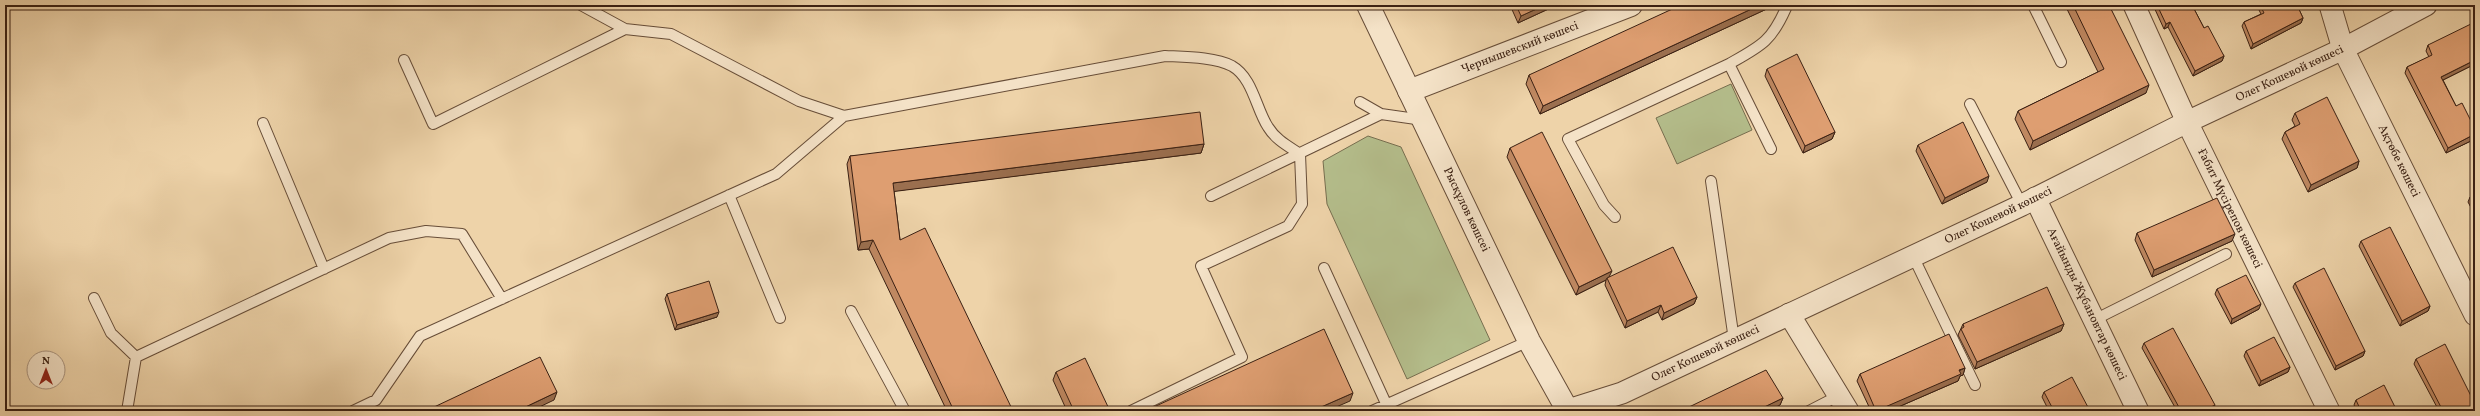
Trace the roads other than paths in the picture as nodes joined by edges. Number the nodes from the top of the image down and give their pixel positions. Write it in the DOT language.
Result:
graph roads {
  1 [pos="581,5"];
  2 [pos="1368,5"];
  3 [pos="1631,5"];
  4 [pos="1784,5"];
  5 [pos="2033,5"];
  6 [pos="2134,5"];
  7 [pos="2330,5"];
  8 [pos="2426,5"];
  9 [pos="625,29"];
  10 [pos="2343,48"];
  11 [pos="404,60"];
  12 [pos="2061,62"];
  13 [pos="1730,64"];
  14 [pos="1410,91"];
  15 [pos="1360,102"];
  16 [pos="1970,104"];
  17 [pos="1381,114"];
  18 [pos="844,116"];
  19 [pos="1423,120"];
  20 [pos="2186,122"];
  21 [pos="263,123"];
  22 [pos="1771,149"];
  23 [pos="1300,154"];
  24 [pos="1711,181"];
  25 [pos="729,195"];
  26 [pos="1211,196"];
  27 [pos="2028,201"];
  28 [pos="1615,217"];
  29 [pos="2226,254"];
  30 [pos="1913,256"];
  31 [pos="1324,268"];
  32 [pos="324,269"];
  33 [pos="94,298"];
  34 [pos="502,299"];
  35 [pos="851,311"];
  36 [pos="1789,314"];
  37 [pos="2475,315"];
  38 [pos="780,318"];
  39 [pos="2094,320"];
  40 [pos="1734,340"];
  41 [pos="1529,341"];
  42 [pos="136,357"];
  43 [pos="1975,385"];
  44 [pos="1844,403"];
  45 [pos="1388,408"];
  46 [pos="127,411"];
  47 [pos="353,411"];
  48 [pos="905,411"];
  49 [pos="1131,411"];
  50 [pos="1372,411"];
  51 [pos="1567,411"];
  52 [pos="1810,411"];
  53 [pos="2138,411"];
  54 [pos="2329,411"];
  1 -- 9 [label="lane"];
  2 -- 14 [label="street, Рысқұлов көшсеі"];
  3 -- 14 [label="street, Чернышевский көшесі"];
  4 -- 13 [label="lane"];
  5 -- 12 [label="lane"];
  6 -- 20 [label="street, Ғабит Мүсірепов көшесі"];
  7 -- 10 [label="street, Ақтөбе көшесі"];
  8 -- 10 [label="street, Олег Кошевой көшесі"];
  9 -- 11 [label="lane"];
  9 -- 18 [label="lane"];
  10 -- 20 [label="street, Олег Кошевой көшесі"];
  10 -- 37 [label="street, Ақтөбе көшесі"];
  13 -- 22 [label="lane"];
  13 -- 28 [label="lane"];
  14 -- 19 [label="street, Рысқұлов көшсеі"];
  15 -- 17 [label="lane"];
  16 -- 27 [label="lane"];
  17 -- 19 [label="lane"];
  17 -- 23 [label="lane"];
  18 -- 23 [label="lane"];
  18 -- 25 [label="lane"];
  19 -- 41 [label="street, Рысқұлов көшсеі"];
  20 -- 27 [label="street, Олег Кошевой көшесі"];
  20 -- 54 [label="street, Ғабит Мүсірепов көшесі"];
  21 -- 32 [label="lane"];
  23 -- 26 [label="lane"];
  23 -- 49 [label="lane"];
  24 -- 40 [label="lane"];
  25 -- 34 [label="lane"];
  25 -- 38 [label="lane"];
  27 -- 30 [label="street, Олег Кошевой көшесі"];
  27 -- 39 [label="street, Ағайынды Жұбановтар көшесі"];
  29 -- 39 [label="lane"];
  30 -- 36 [label="street, Олег Кошевой көшесі"];
  30 -- 43 [label="lane"];
  31 -- 45 [label="lane"];
  32 -- 34 [label="lane"];
  32 -- 42 [label="lane"];
  33 -- 42 [label="lane"];
  34 -- 47 [label="lane"];
  35 -- 48 [label="lane"];
  36 -- 40 [label="street, Олег Кошевой көшесі"];
  36 -- 44 [label="street"];
  39 -- 53 [label="street, Ағайынды Жұбановтар көшесі"];
  40 -- 51 [label="street, Олег Кошевой көшесі"];
  41 -- 45 [label="lane"];
  41 -- 51 [label="street, Рысқұлов көшсеі"];
  42 -- 46 [label="lane"];
  44 -- 52 [label="lane"];
  45 -- 50 [label="lane"];
}
